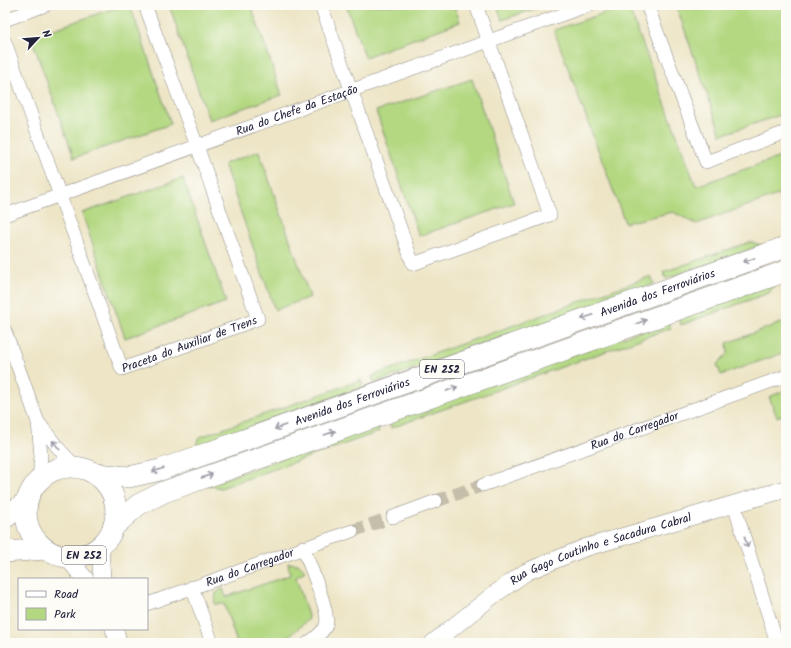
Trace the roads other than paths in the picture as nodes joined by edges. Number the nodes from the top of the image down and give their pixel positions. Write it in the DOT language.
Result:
graph roads {
  1 [pos="46,5"];
  2 [pos="145,5"];
  3 [pos="321,5"];
  4 [pos="476,5"];
  5 [pos="589,5"];
  6 [pos="647,5"];
  7 [pos="5,20"];
  8 [pos="489,41"];
  9 [pos="5,42"];
  10 [pos="352,90"];
  11 [pos="786,132"];
  12 [pos="197,146"];
  13 [pos="58,195"];
  14 [pos="5,215"];
  15 [pos="786,247"];
  16 [pos="786,271"];
  17 [pos="5,331"];
  18 [pos="786,376"];
  19 [pos="38,422"];
  20 [pos="76,467"];
  21 [pos="96,474"];
  22 [pos="39,479"];
  23 [pos="483,485"];
  24 [pos="786,489"];
  25 [pos="27,501"];
  26 [pos="436,501"];
  27 [pos="734,505"];
  28 [pos="393,517"];
  29 [pos="5,518"];
  30 [pos="113,527"];
  31 [pos="352,531"];
  32 [pos="100,547"];
  33 [pos="303,548"];
  34 [pos="45,549"];
  35 [pos="5,552"];
  36 [pos="67,557"];
  37 [pos="84,578"];
  38 [pos="102,578"];
  39 [pos="192,587"];
  40 [pos="148,604"];
  41 [pos="114,630"];
  42 [pos="119,643"];
  43 [pos="212,643"];
  44 [pos="308,643"];
  45 [pos="433,643"];
  46 [pos="777,643"];
  1 -- 7 [label="street"];
  2 -- 12 [label="street"];
  3 -- 10 [label="street"];
  4 -- 8 [label="street"];
  5 -- 8 [label="street, Rua do Chefe da Estação"];
  6 -- 11 [label="street"];
  8 -- 10 [label="street, Rua do Chefe da Estação"];
  8 -- 10 [label="street"];
  9 -- 13 [label="street"];
  10 -- 12 [label="street, Rua do Chefe da Estação"];
  12 -- 13 [label="street, Rua do Chefe da Estação"];
  12 -- 13 [label="street, Praceta do Auxiliar de Trens"];
  13 -- 14 [label="street, Rua do Chefe da Estação"];
  15 -- 21 [label="main road, Avenida dos Ferroviários / EN 252, one-way"];
  30 -- 16 [label="main road, Avenida dos Ferroviários / EN 252, one-way"];
  17 -- 19 [label="street"];
  18 -- 23 [label="street, Rua do Carregador"];
  20 -- 19 [label="street, one-way"];
  19 -- 22 [label="street"];
  20 -- 21 [label="main road, Avenida dos Ferroviários / EN 252"];
  20 -- 22 [label="main road, Avenida dos Ferroviários / EN 252"];
  21 -- 30 [label="main road, Avenida dos Ferroviários / EN 252"];
  22 -- 25 [label="main road, Avenida dos Ferroviários / EN 252"];
  24 -- 27 [label="street, Rua Gago Coutinho e Sacadura Cabral"];
  25 -- 29 [label="main road, Avenida dos Ferroviários / EN 252"];
  25 -- 34 [label="main road, Avenida dos Ferroviários / EN 252"];
  26 -- 28 [label="street"];
  27 -- 45 [label="street, Rua Gago Coutinho e Sacadura Cabral"];
  27 -- 46 [label="street, one-way"];
  30 -- 32 [label="main road, Avenida dos Ferroviários / EN 252"];
  31 -- 33 [label="street, Rua do Carregador"];
  32 -- 36 [label="main road, Avenida dos Ferroviários / EN 252"];
  32 -- 38 [label="street"];
  33 -- 39 [label="street, Rua do Carregador"];
  33 -- 44 [label="street"];
  34 -- 35 [label="main road, Avenida dos Ferroviários / EN 252"];
  34 -- 36 [label="main road, Avenida dos Ferroviários / EN 252"];
  36 -- 37 [label="street"];
  39 -- 40 [label="street, Rua do Carregador"];
  39 -- 43 [label="street"];
  41 -- 42 [label="street"];
}
